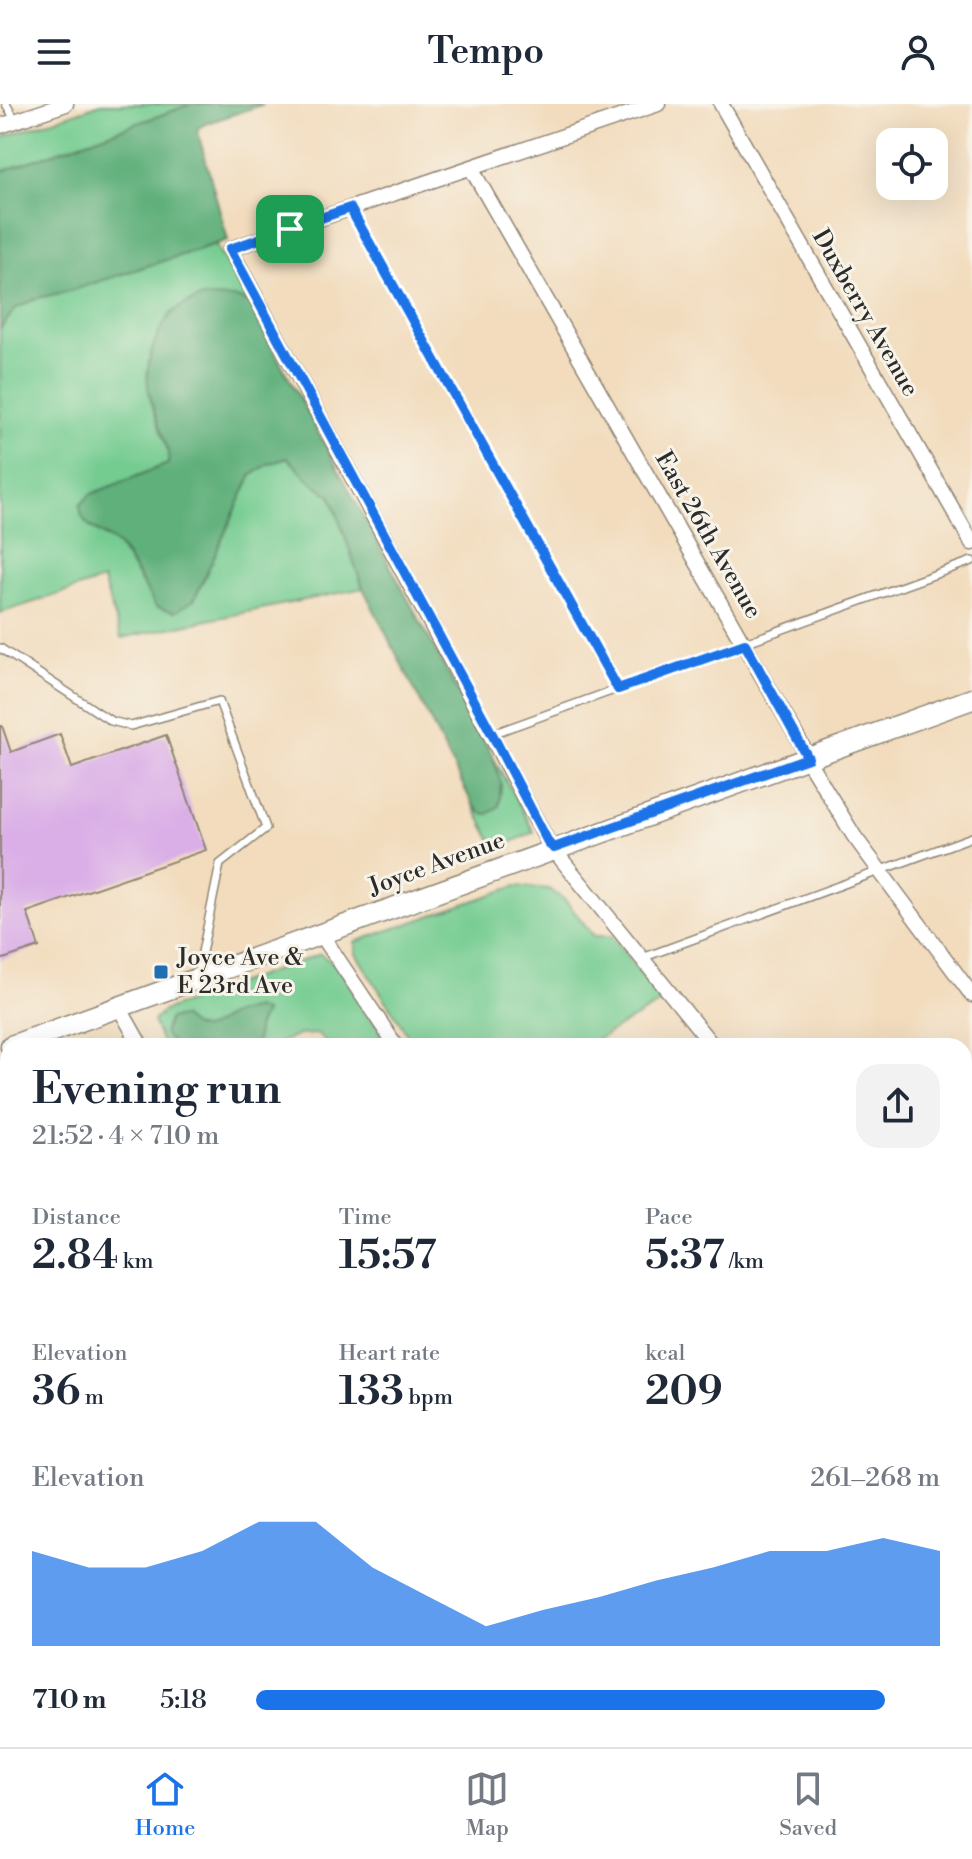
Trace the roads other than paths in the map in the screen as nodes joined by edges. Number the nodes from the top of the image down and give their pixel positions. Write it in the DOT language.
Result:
graph roads {
  1 [pos="6,104"];
  2 [pos="66,104"];
  3 [pos="658,104"];
  4 [pos="721,104"];
  5 [pos="16,121"];
  6 [pos="0,126"];
  7 [pos="471,168"];
  8 [pos="350,208"];
  9 [pos="972,543"];
  10 [pos="972,561"];
  11 [pos="745,644"];
  12 [pos="0,648"];
  13 [pos="618,689"];
  14 [pos="972,699"];
  15 [pos="492,734"];
  16 [pos="808,758"];
  17 [pos="972,837"];
  18 [pos="554,848"];
  19 [pos="880,871"];
  20 [pos="321,934"];
  21 [pos="642,958"];
  22 [pos="197,979"];
  23 [pos="972,995"];
  24 [pos="119,1007"];
  25 [pos="35,1038"];
  26 [pos="136,1038"];
  27 [pos="391,1038"];
  28 [pos="707,1038"];
  1 -- 5 [label="lane"];
  2 -- 5 [label="street"];
  3 -- 7 [label="street"];
  4 -- 9 [label="street, Duxberry Avenue"];
  5 -- 6 [label="street"];
  7 -- 8 [label="street"];
  7 -- 11 [label="street, East 26th Avenue"];
  8 -- 13 [label="lane"];
  8 -- 15 [label="street"];
  10 -- 11 [label="lane"];
  11 -- 13 [label="lane"];
  11 -- 16 [label="street, East 26th Avenue"];
  12 -- 22 [label="lane"];
  13 -- 15 [label="lane"];
  14 -- 16 [label="street, Joyce Avenue"];
  15 -- 18 [label="street"];
  16 -- 18 [label="street, Joyce Avenue"];
  16 -- 19 [label="street, East 26th Avenue"];
  17 -- 19 [label="lane"];
  18 -- 20 [label="street, Joyce Avenue"];
  18 -- 21 [label="street"];
  19 -- 21 [label="lane"];
  19 -- 23 [label="street, East 26th Avenue"];
  20 -- 22 [label="street, Joyce Avenue"];
  20 -- 27 [label="street"];
  21 -- 28 [label="street"];
  22 -- 24 [label="street, Joyce Avenue"];
  24 -- 25 [label="street, Joyce Avenue"];
  24 -- 26 [label="street"];
}
